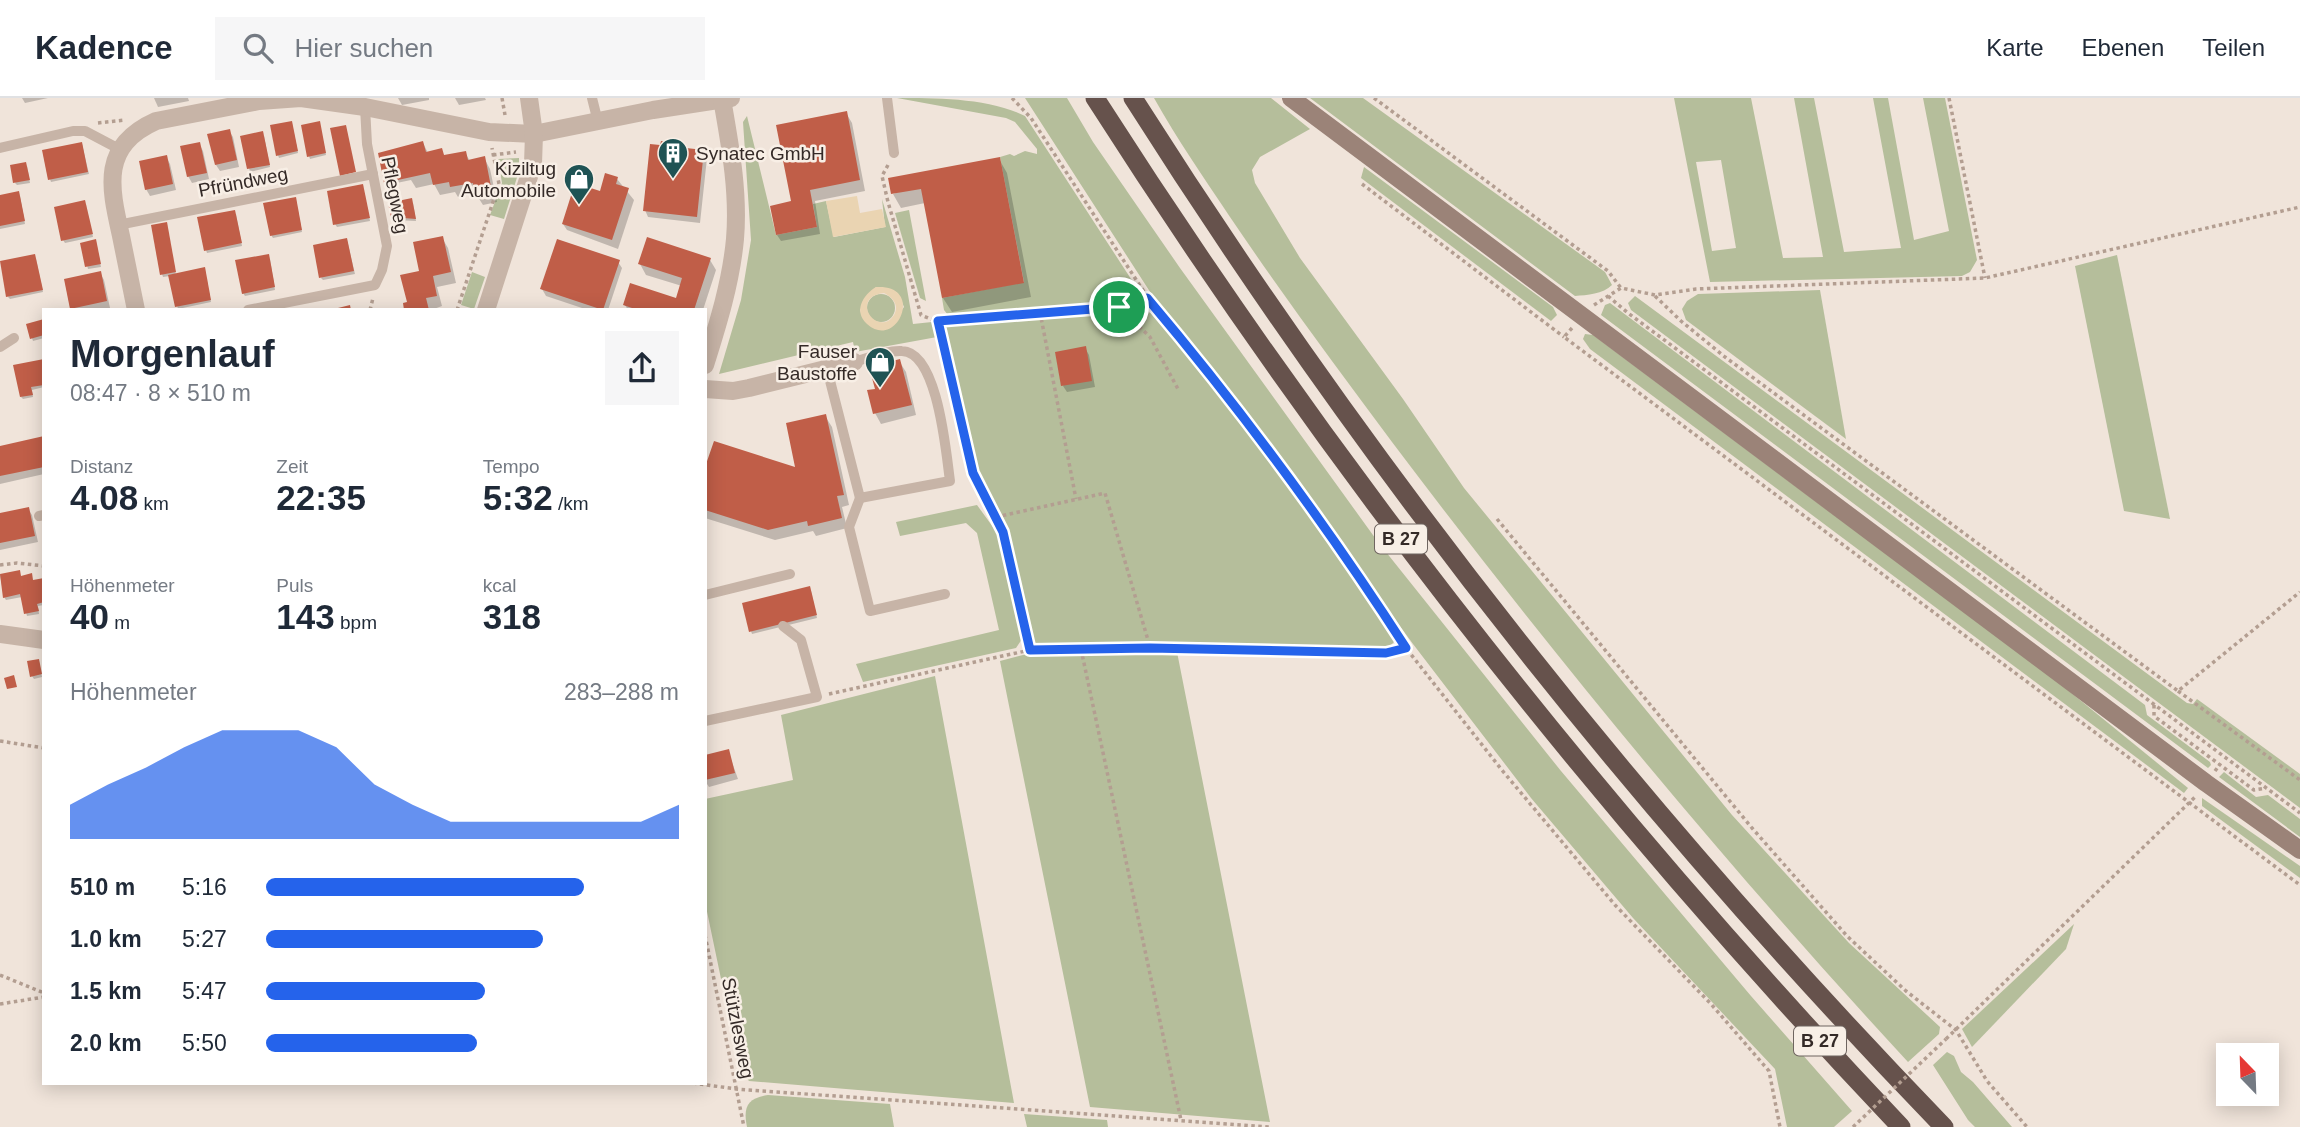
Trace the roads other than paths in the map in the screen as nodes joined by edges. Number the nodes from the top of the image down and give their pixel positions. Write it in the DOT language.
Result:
graph roads {
  1 [pos="529,98"];
  2 [pos="592,98"];
  3 [pos="887,98"];
  4 [pos="1094,98"];
  5 [pos="1133,98"];
  6 [pos="1291,98"];
  7 [pos="266,99"];
  8 [pos="726,99"];
  9 [pos="375,105"];
  10 [pos="598,122"];
  11 [pos="534,134"];
  12 [pos="0,148"];
  13 [pos="121,150"];
  14 [pos="894,153"];
  15 [pos="373,174"];
  16 [pos="118,225"];
  17 [pos="136,308"];
  18 [pos="258,308"];
  19 [pos="487,308"];
  20 [pos="14,338"];
  21 [pos="0,348"];
  22 [pos="707,358"];
  23 [pos="855,362"];
  24 [pos="827,369"];
  25 [pos="707,388"];
  26 [pos="860,498"];
  27 [pos="790,575"];
  28 [pos="946,594"];
  29 [pos="707,595"];
  30 [pos="783,626"];
  31 [pos="0,634"];
  32 [pos="42,640"];
  33 [pos="707,721"];
  34 [pos="2300,850"];
  35 [pos="1901,1127"];
  36 [pos="1944,1127"];
  1 -- 11 [label="street"];
  2 -- 10 [label="lane"];
  3 -- 14 [label="lane"];
  4 -- 35 [label="highway, B 27"];
  5 -- 36 [label="highway, B 27"];
  6 -- 34 [label="main road"];
  7 -- 9 [label="street"];
  7 -- 13 [label="street"];
  8 -- 10 [label="street"];
  8 -- 22 [label="street"];
  9 -- 11 [label="street"];
  9 -- 15 [label="lane, Pflegweg"];
  10 -- 11 [label="street"];
  11 -- 19 [label="street"];
  12 -- 13 [label="lane"];
  13 -- 16 [label="street"];
  15 -- 16 [label="lane, Pfründweg"];
  15 -- 18 [label="lane, Pflegweg"];
  16 -- 17 [label="street"];
  20 -- 21 [label="lane"];
  23 -- 24 [label="street"];
  23 -- 26 [label="lane"];
  24 -- 25 [label="street"];
  24 -- 26 [label="lane"];
  26 -- 28 [label="lane"];
  27 -- 29 [label="lane"];
  30 -- 33 [label="lane"];
  31 -- 32 [label="street"];
}
